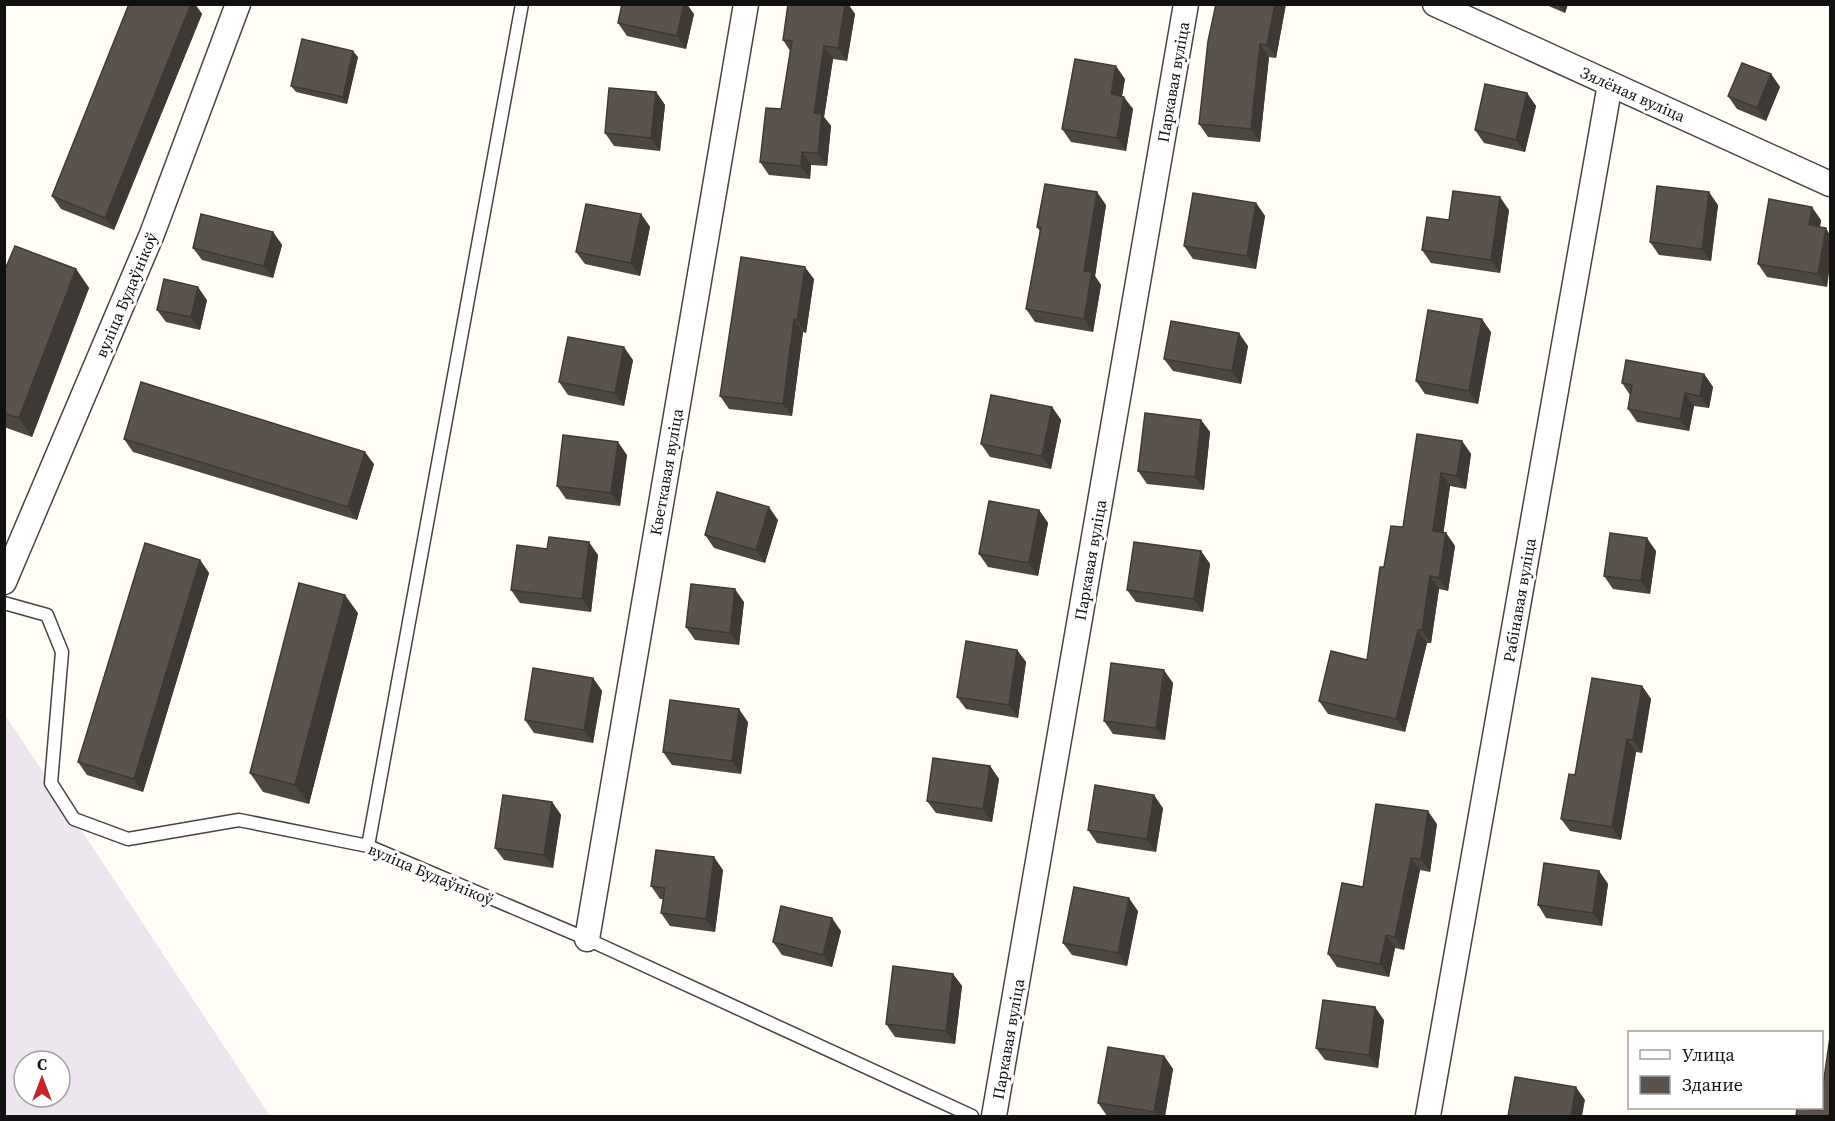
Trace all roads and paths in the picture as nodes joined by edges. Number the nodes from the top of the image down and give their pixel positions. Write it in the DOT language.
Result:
graph roads {
  1 [pos="238,4"];
  2 [pos="522,4"];
  3 [pos="746,4"];
  4 [pos="1186,4"];
  5 [pos="1435,4"];
  6 [pos="1610,84"];
  7 [pos="1830,184"];
  8 [pos="4,582"];
  9 [pos="4,603"];
  10 [pos="368,846"];
  11 [pos="587,939"];
  12 [pos="972,1116"];
  13 [pos="994,1116"];
  14 [pos="1428,1116"];
  1 -- 8 [label="street, вуліца Будаўнікоў"];
  2 -- 10 [label="lane"];
  3 -- 11 [label="street, Кветкавая вуліца"];
  4 -- 13 [label="street, Паркавая вуліца"];
  5 -- 6 [label="street, Зялёная вуліца"];
  6 -- 7 [label="street, Зялёная вуліца"];
  6 -- 14 [label="street, Рабінавая вуліца"];
  9 -- 10 [label="lane, вуліца Будаўнікоў"];
  10 -- 11 [label="lane, вуліца Будаўнікоў"];
  11 -- 12 [label="lane, вуліца Будаўнікоў"];
}
